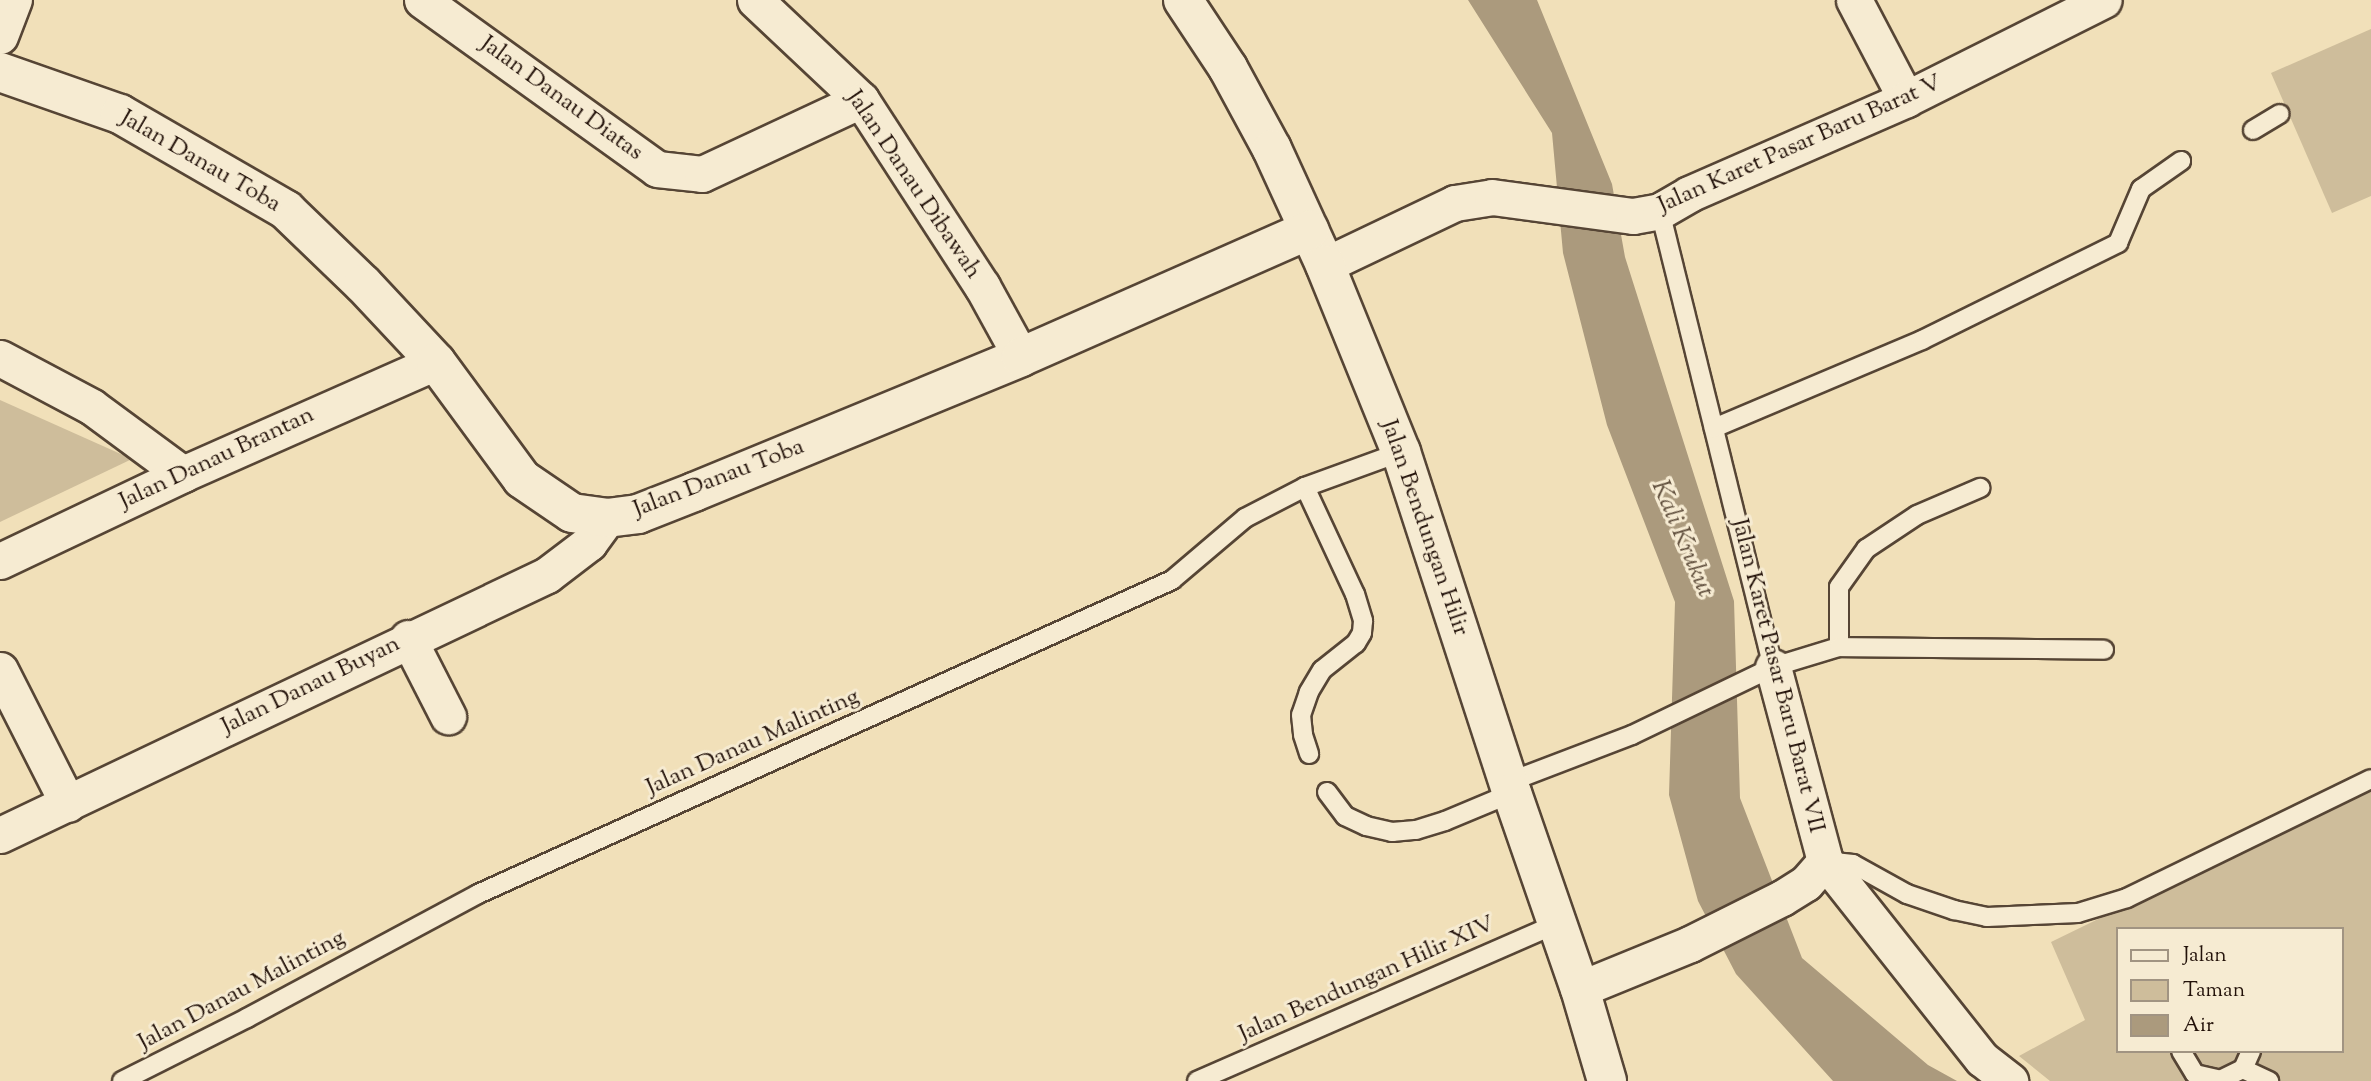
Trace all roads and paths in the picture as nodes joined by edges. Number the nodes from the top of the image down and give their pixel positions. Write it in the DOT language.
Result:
graph roads {
  1 [pos="15,0"];
  2 [pos="422,0"];
  3 [pos="755,0"];
  4 [pos="1183,0"];
  5 [pos="1854,0"];
  6 [pos="2105,0"];
  7 [pos="0,36"];
  8 [pos="0,72"];
  9 [pos="1906,99"];
  10 [pos="861,100"];
  11 [pos="2280,114"];
  12 [pos="2253,130"];
  13 [pos="2181,161"];
  14 [pos="1646,214"];
  15 [pos="1309,230"];
  16 [pos="1325,265"];
  17 [pos="1021,357"];
  18 [pos="0,358"];
  19 [pos="436,362"];
  20 [pos="1714,428"];
  21 [pos="1401,452"];
  22 [pos="183,474"];
  23 [pos="1304,487"];
  24 [pos="1980,488"];
  25 [pos="607,518"];
  26 [pos="0,561"];
  27 [pos="408,638"];
  28 [pos="1839,647"];
  29 [pos="2104,650"];
  30 [pos="0,670"];
  31 [pos="1763,671"];
  32 [pos="448,716"];
  33 [pos="1309,754"];
  34 [pos="2371,779"];
  35 [pos="1510,788"];
  36 [pos="1327,792"];
  37 [pos="68,804"];
  38 [pos="0,835"];
  39 [pos="1825,862"];
  40 [pos="1557,924"];
  41 [pos="1580,989"];
  42 [pos="2182,1053"];
  43 [pos="2250,1053"];
  44 [pos="2243,1069"];
  45 [pos="122,1081"];
  46 [pos="1197,1081"];
  47 [pos="1607,1081"];
  48 [pos="2010,1081"];
  49 [pos="2269,1081"];
  1 -- 7 [label="street"];
  2 -- 10 [label="street, Jalan Danau Diatas"];
  3 -- 10 [label="street, Jalan Danau Dibawah"];
  4 -- 15 [label="street, Jalan Bendungan Hilir"];
  5 -- 9 [label="street"];
  6 -- 9 [label="street, Jalan Karet Pasar Baru Barat V"];
  8 -- 19 [label="street, Jalan Danau Toba"];
  9 -- 14 [label="street, Jalan Karet Pasar Baru Barat V"];
  10 -- 17 [label="street, Jalan Danau Dibawah"];
  11 -- 12 [label="lane"];
  13 -- 20 [label="lane"];
  14 -- 16 [label="street, Jalan Karet Pasar Baru Barat V"];
  14 -- 20 [label="lane, Jalan Karet Pasar Baru Barat VII"];
  15 -- 16 [label="street, Jalan Bendungan Hilir"];
  15 -- 17 [label="street, Jalan Danau Toba"];
  16 -- 21 [label="street, Jalan Bendungan Hilir"];
  17 -- 25 [label="street, Jalan Danau Toba"];
  18 -- 22 [label="street"];
  19 -- 22 [label="street, Jalan Danau Brantan"];
  19 -- 25 [label="street, Jalan Danau Toba"];
  20 -- 31 [label="lane, Jalan Karet Pasar Baru Barat VII"];
  21 -- 23 [label="lane, Jalan Danau Malinting"];
  21 -- 35 [label="street, Jalan Bendungan Hilir"];
  22 -- 26 [label="street, Jalan Danau Brantan"];
  23 -- 33 [label="lane"];
  23 -- 45 [label="lane, Jalan Danau Malinting"];
  24 -- 28 [label="lane"];
  25 -- 27 [label="street, Jalan Danau Buyan"];
  27 -- 32 [label="street"];
  27 -- 37 [label="street, Jalan Danau Buyan"];
  28 -- 29 [label="lane"];
  28 -- 31 [label="lane"];
  30 -- 37 [label="street"];
  31 -- 35 [label="lane"];
  31 -- 39 [label="street, Jalan Karet Pasar Baru Barat VII"];
  34 -- 39 [label="lane"];
  35 -- 36 [label="lane"];
  35 -- 40 [label="street, Jalan Bendungan Hilir"];
  37 -- 38 [label="street, Jalan Danau Buyan"];
  39 -- 41 [label="street"];
  39 -- 48 [label="street, Jalan Karet Pasar Baru Barat VII"];
  40 -- 41 [label="street, Jalan Bendungan Hilir"];
  40 -- 46 [label="lane, Jalan Bendungan Hilir XIV"];
  41 -- 47 [label="street, Jalan Bendungan Hilir"];
  42 -- 44 [label="lane"];
  43 -- 44 [label="lane"];
  44 -- 49 [label="lane"];
}
